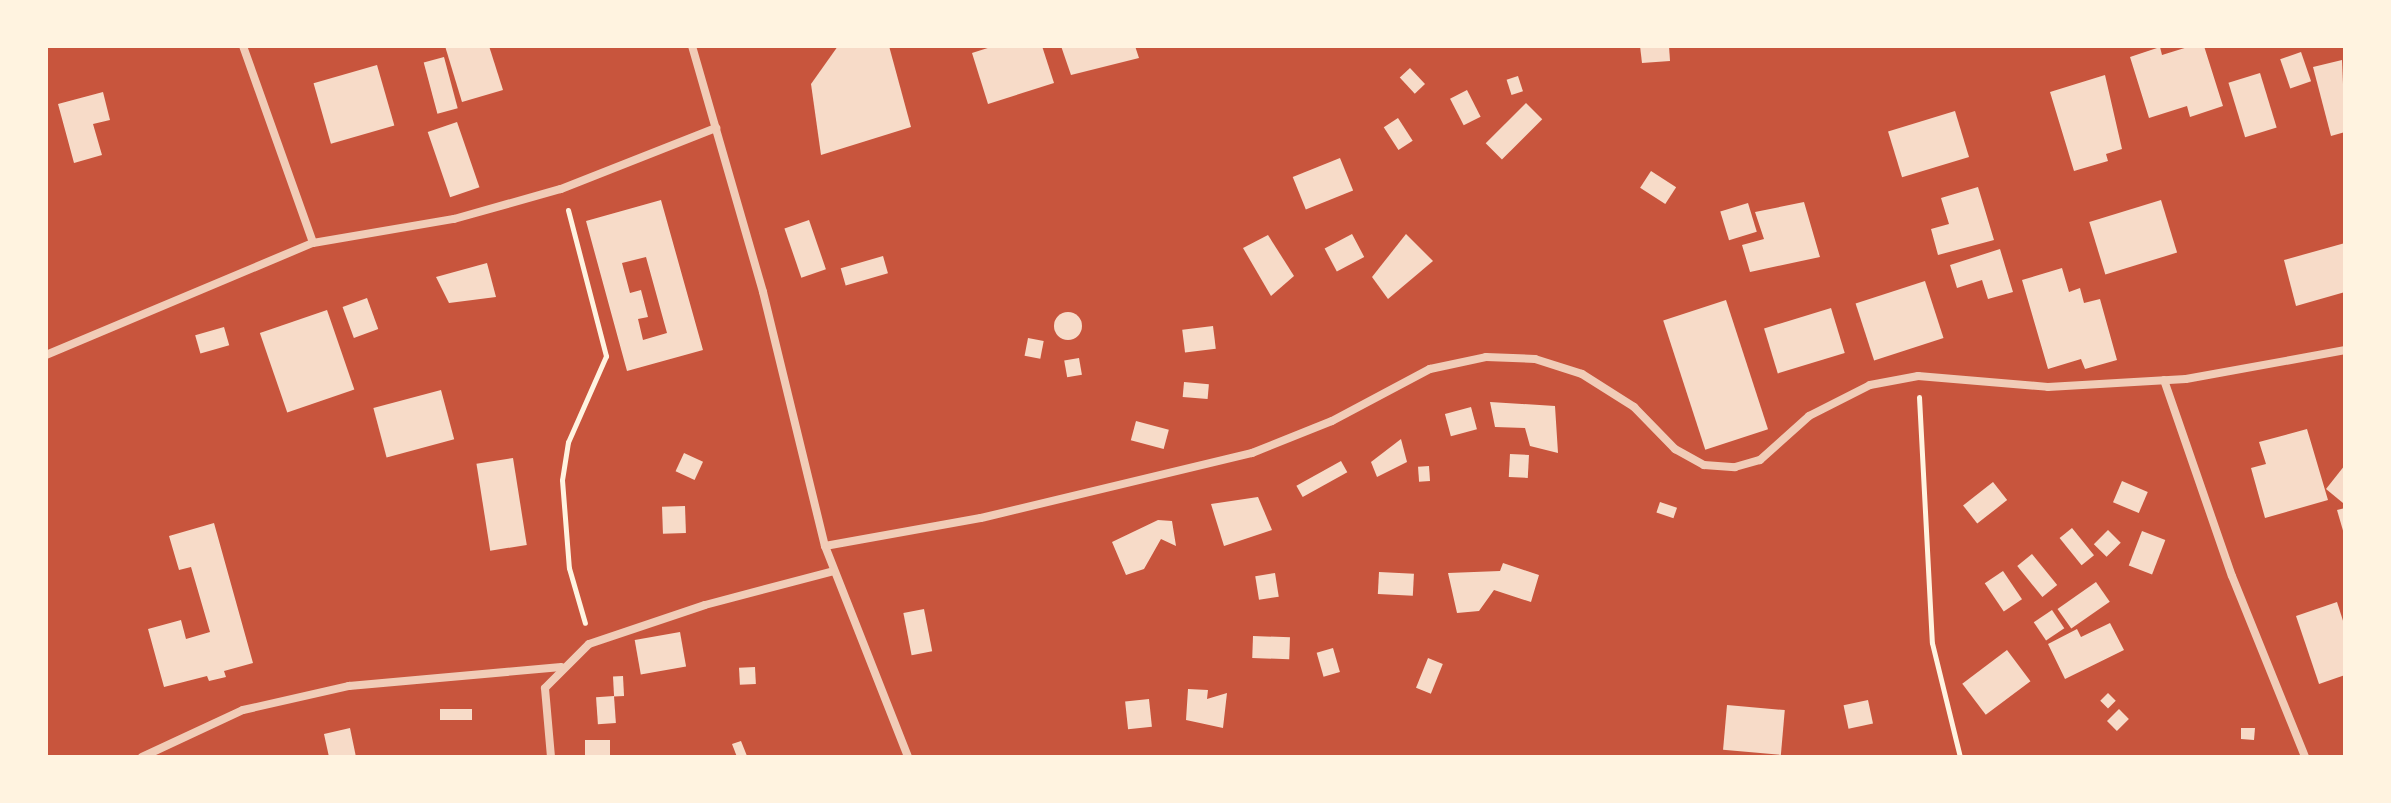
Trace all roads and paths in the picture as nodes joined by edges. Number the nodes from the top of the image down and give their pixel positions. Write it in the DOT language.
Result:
graph roads {
  1 [pos="243,46"];
  2 [pos="692,46"];
  3 [pos="716,128"];
  4 [pos="561,189"];
  5 [pos="313,243"];
  6 [pos="2345,350"];
  7 [pos="46,355"];
  8 [pos="1918,376"];
  9 [pos="2164,380"];
  10 [pos="825,546"];
  11 [pos="834,571"];
  12 [pos="589,644"];
  13 [pos="561,667"];
  14 [pos="142,757"];
  15 [pos="551,757"];
  16 [pos="908,757"];
  17 [pos="1960,757"];
  18 [pos="2305,757"];
  1 -- 5 [label="street"];
  2 -- 3 [label="street"];
  3 -- 4 [label="street"];
  3 -- 10 [label="street"];
  4 -- 5 [label="street"];
  4 -- 12 [label="path"];
  5 -- 7 [label="street"];
  6 -- 9 [label="street"];
  8 -- 9 [label="street"];
  8 -- 10 [label="street"];
  8 -- 17 [label="path"];
  9 -- 18 [label="street"];
  10 -- 11 [label="street"];
  11 -- 12 [label="street"];
  11 -- 16 [label="street"];
  12 -- 13 [label="street"];
  13 -- 14 [label="street"];
  13 -- 15 [label="street"];
}
